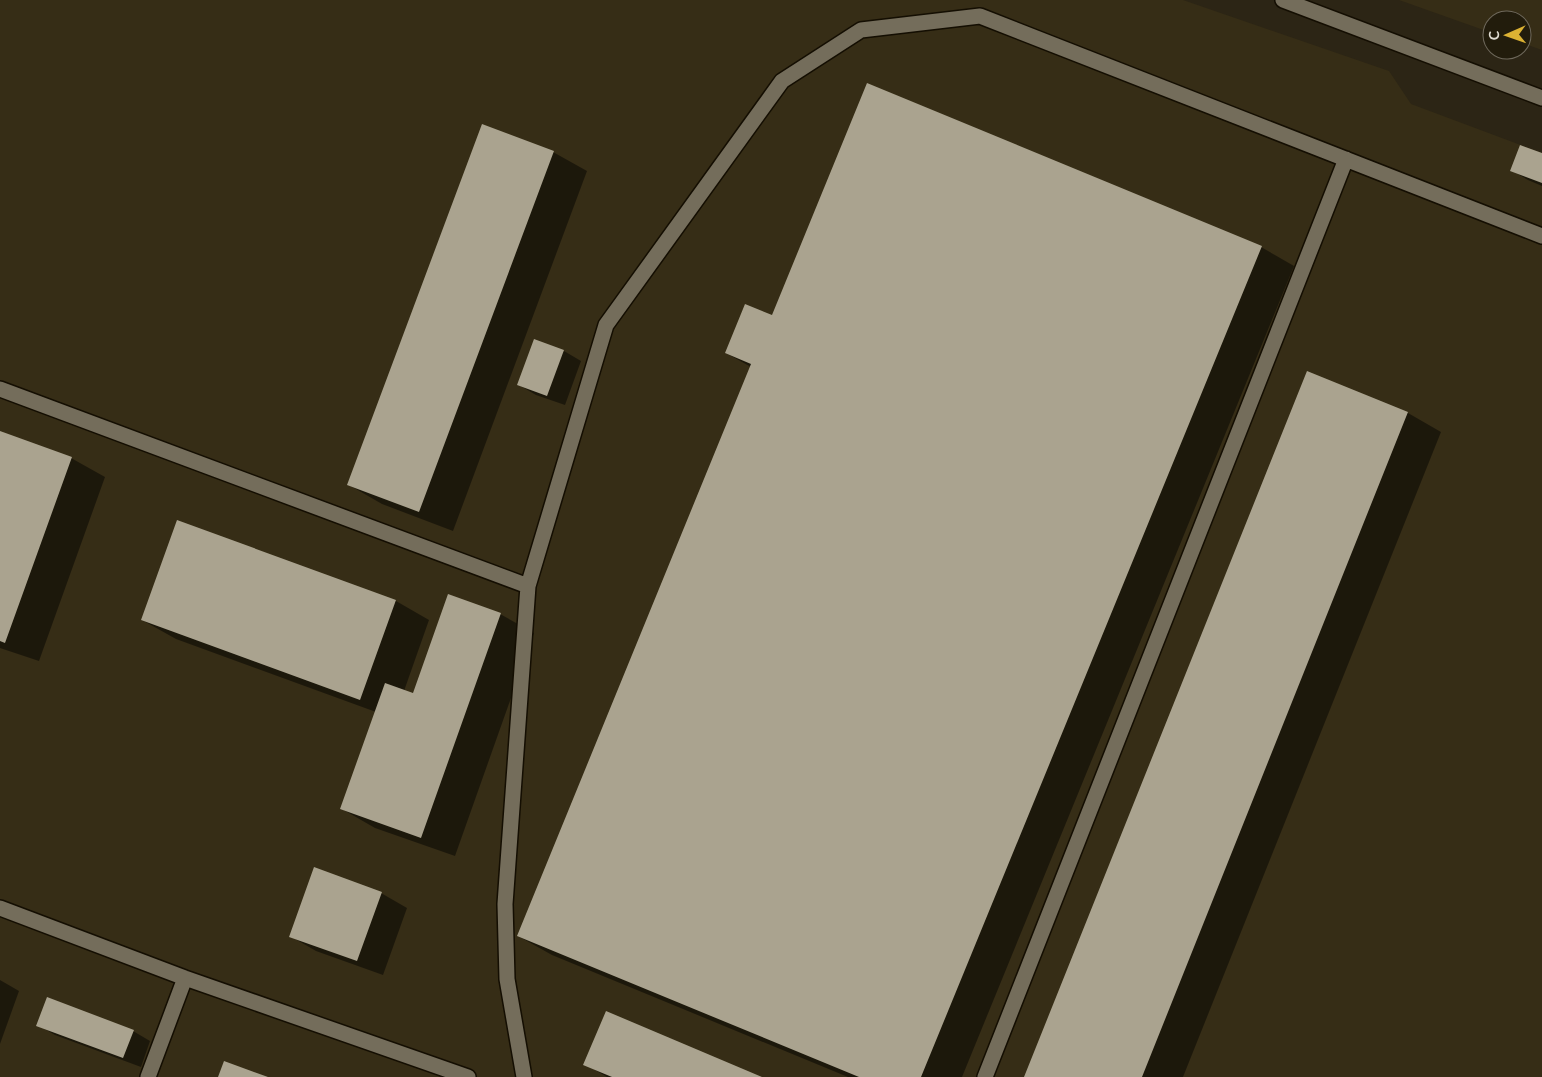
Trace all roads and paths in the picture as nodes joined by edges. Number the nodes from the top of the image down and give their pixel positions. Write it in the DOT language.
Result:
graph roads {
  1 [pos="1283,0"];
  2 [pos="1542,98"];
  3 [pos="1346,159"];
  4 [pos="1542,236"];
  5 [pos="0,389"];
  6 [pos="528,586"];
  7 [pos="0,908"];
  8 [pos="185,978"];
  9 [pos="148,1077"];
  10 [pos="468,1077"];
  11 [pos="524,1077"];
  12 [pos="985,1077"];
  1 -- 2 [label="street"];
  3 -- 4 [label="street"];
  3 -- 6 [label="street"];
  3 -- 12 [label="street"];
  5 -- 6 [label="street"];
  6 -- 11 [label="street"];
  7 -- 8 [label="street"];
  8 -- 9 [label="street"];
  8 -- 10 [label="street"];
}
